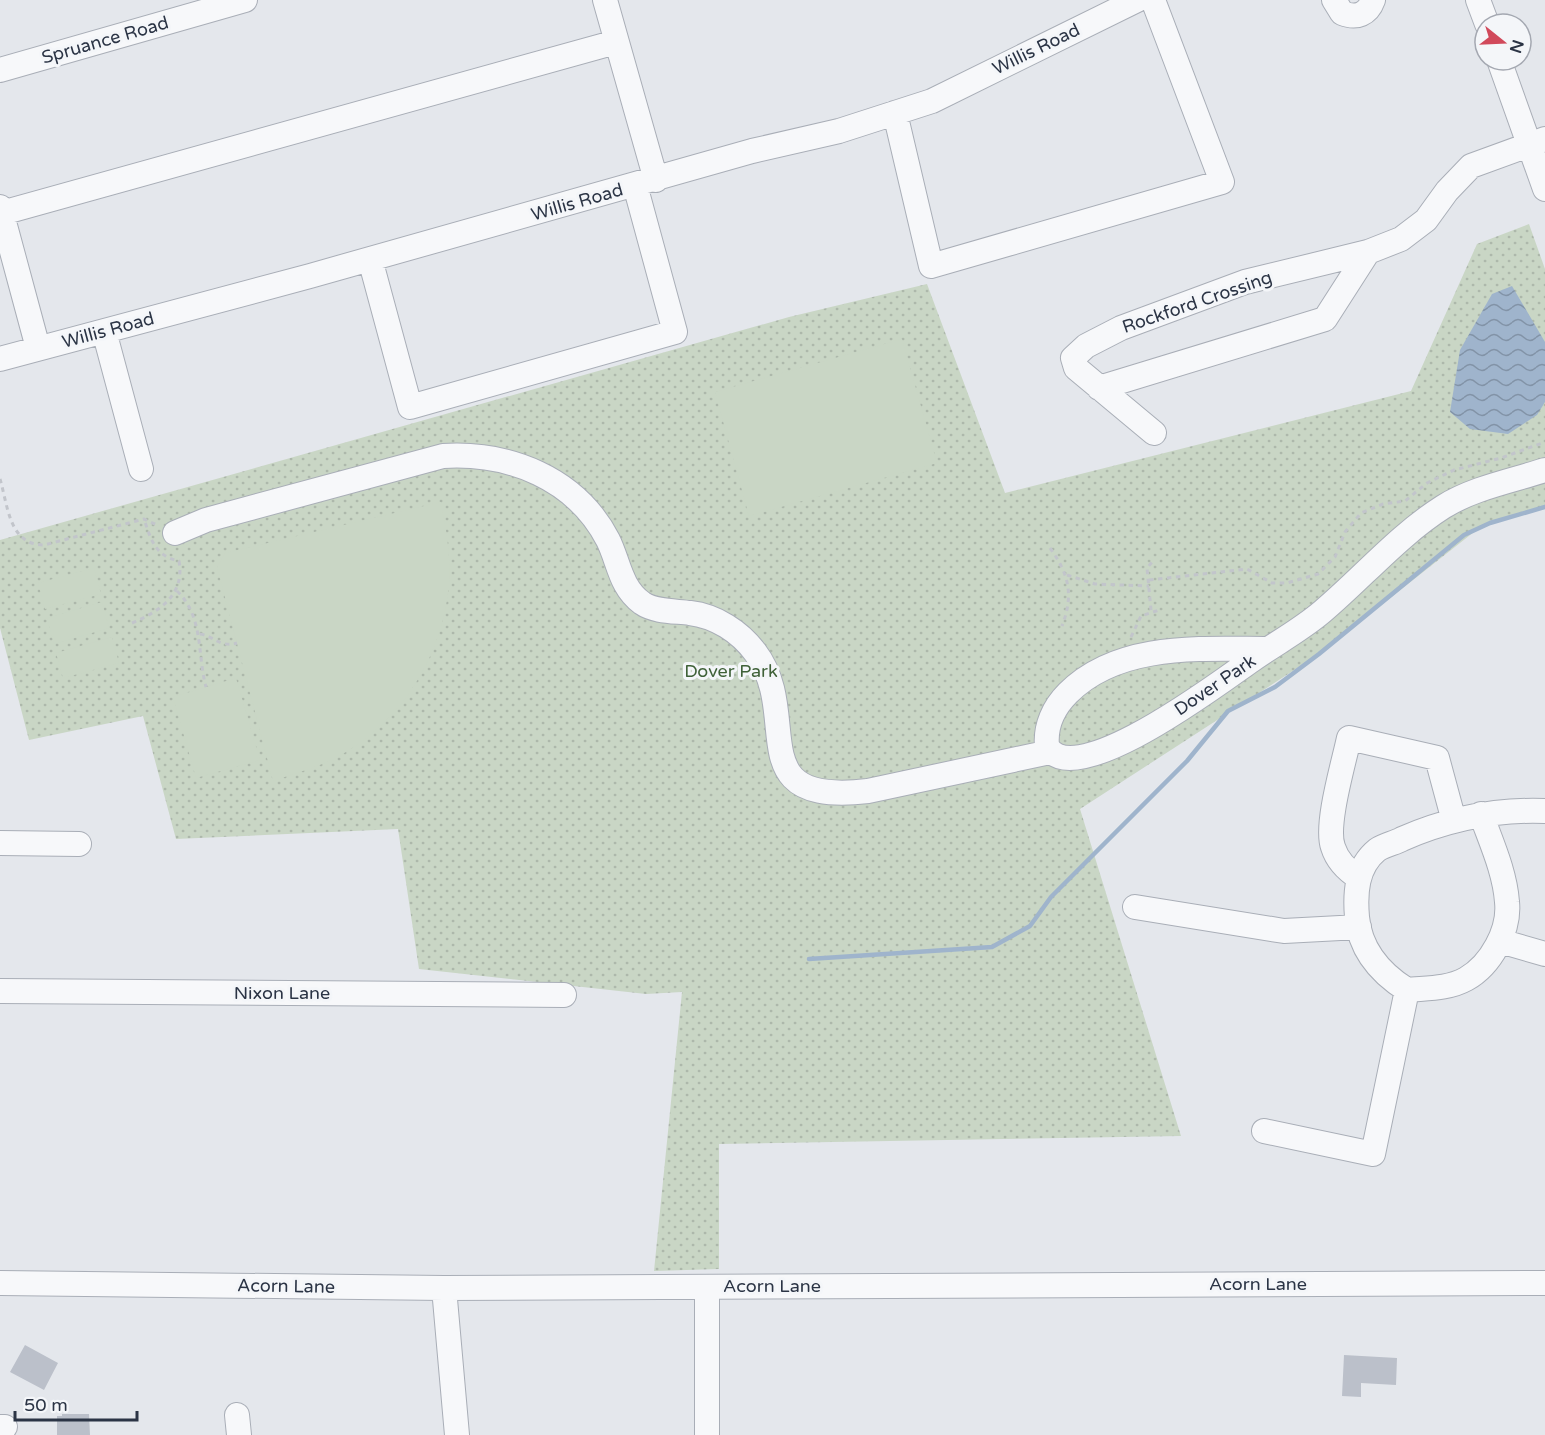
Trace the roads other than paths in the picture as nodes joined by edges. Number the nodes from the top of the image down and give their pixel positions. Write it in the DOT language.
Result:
graph roads {
  1 [pos="245,0"];
  2 [pos="605,0"];
  3 [pos="1137,0"];
  4 [pos="1153,0"];
  5 [pos="1334,0"];
  6 [pos="1373,0"];
  7 [pos="616,42"];
  8 [pos="0,70"];
  9 [pos="1505,72"];
  10 [pos="895,113"];
  11 [pos="1537,141"];
  12 [pos="646,183"];
  13 [pos="1545,189"];
  14 [pos="1,210"];
  15 [pos="6,250"];
  16 [pos="1368,252"];
  17 [pos="370,259"];
  18 [pos="104,331"];
  19 [pos="38,348"];
  20 [pos="0,359"];
  21 [pos="1099,388"];
  22 [pos="1154,433"];
  23 [pos="141,469"];
  24 [pos="1545,470"];
  25 [pos="174,533"];
  26 [pos="1268,649"];
  27 [pos="1050,752"];
  28 [pos="1545,811"];
  29 [pos="1481,814"];
  30 [pos="1454,821"];
  31 [pos="0,843"];
  32 [pos="79,844"];
  33 [pos="1359,878"];
  34 [pos="1135,907"];
  35 [pos="1359,927"];
  36 [pos="1500,941"];
  37 [pos="1545,954"];
  38 [pos="1407,990"];
  39 [pos="0,991"];
  40 [pos="564,995"];
  41 [pos="1264,1131"];
  42 [pos="0,1283"];
  43 [pos="1545,1283"];
  44 [pos="707,1287"];
  45 [pos="444,1288"];
  46 [pos="457,1435"];
  47 [pos="707,1435"];
  1 -- 8 [label="street, Spruance Road"];
  2 -- 7 [label="street"];
  3 -- 10 [label="street, Willis Road"];
  4 -- 10 [label="street"];
  5 -- 6 [label="street"];
  7 -- 12 [label="street"];
  7 -- 14 [label="street"];
  9 -- 11 [label="street"];
  10 -- 12 [label="street, Willis Road"];
  11 -- 13 [label="street"];
  11 -- 16 [label="street, Rockford Crossing"];
  12 -- 17 [label="street, Willis Road"];
  12 -- 17 [label="street"];
  14 -- 15 [label="street"];
  15 -- 19 [label="street"];
  16 -- 21 [label="street"];
  16 -- 21 [label="street, Rockford Crossing"];
  17 -- 18 [label="street, Willis Road"];
  18 -- 19 [label="street, Willis Road"];
  18 -- 23 [label="street"];
  19 -- 20 [label="street, Willis Road"];
  21 -- 22 [label="street, Rockford Crossing"];
  24 -- 26 [label="street, Dover Park"];
  25 -- 27 [label="street"];
  26 -- 27 [label="street, Dover Park"];
  26 -- 27 [label="street, Dover Park"];
  28 -- 29 [label="street"];
  29 -- 30 [label="street"];
  29 -- 36 [label="street"];
  30 -- 33 [label="street"];
  30 -- 33 [label="street"];
  31 -- 32 [label="street"];
  33 -- 35 [label="street"];
  34 -- 35 [label="street"];
  35 -- 38 [label="street"];
  36 -- 37 [label="street"];
  36 -- 38 [label="street"];
  38 -- 41 [label="street"];
  39 -- 40 [label="street, Nixon Lane"];
  42 -- 45 [label="street, Acorn Lane"];
  43 -- 44 [label="street, Acorn Lane"];
  44 -- 45 [label="street, Acorn Lane"];
  44 -- 47 [label="street"];
  45 -- 46 [label="street"];
}
